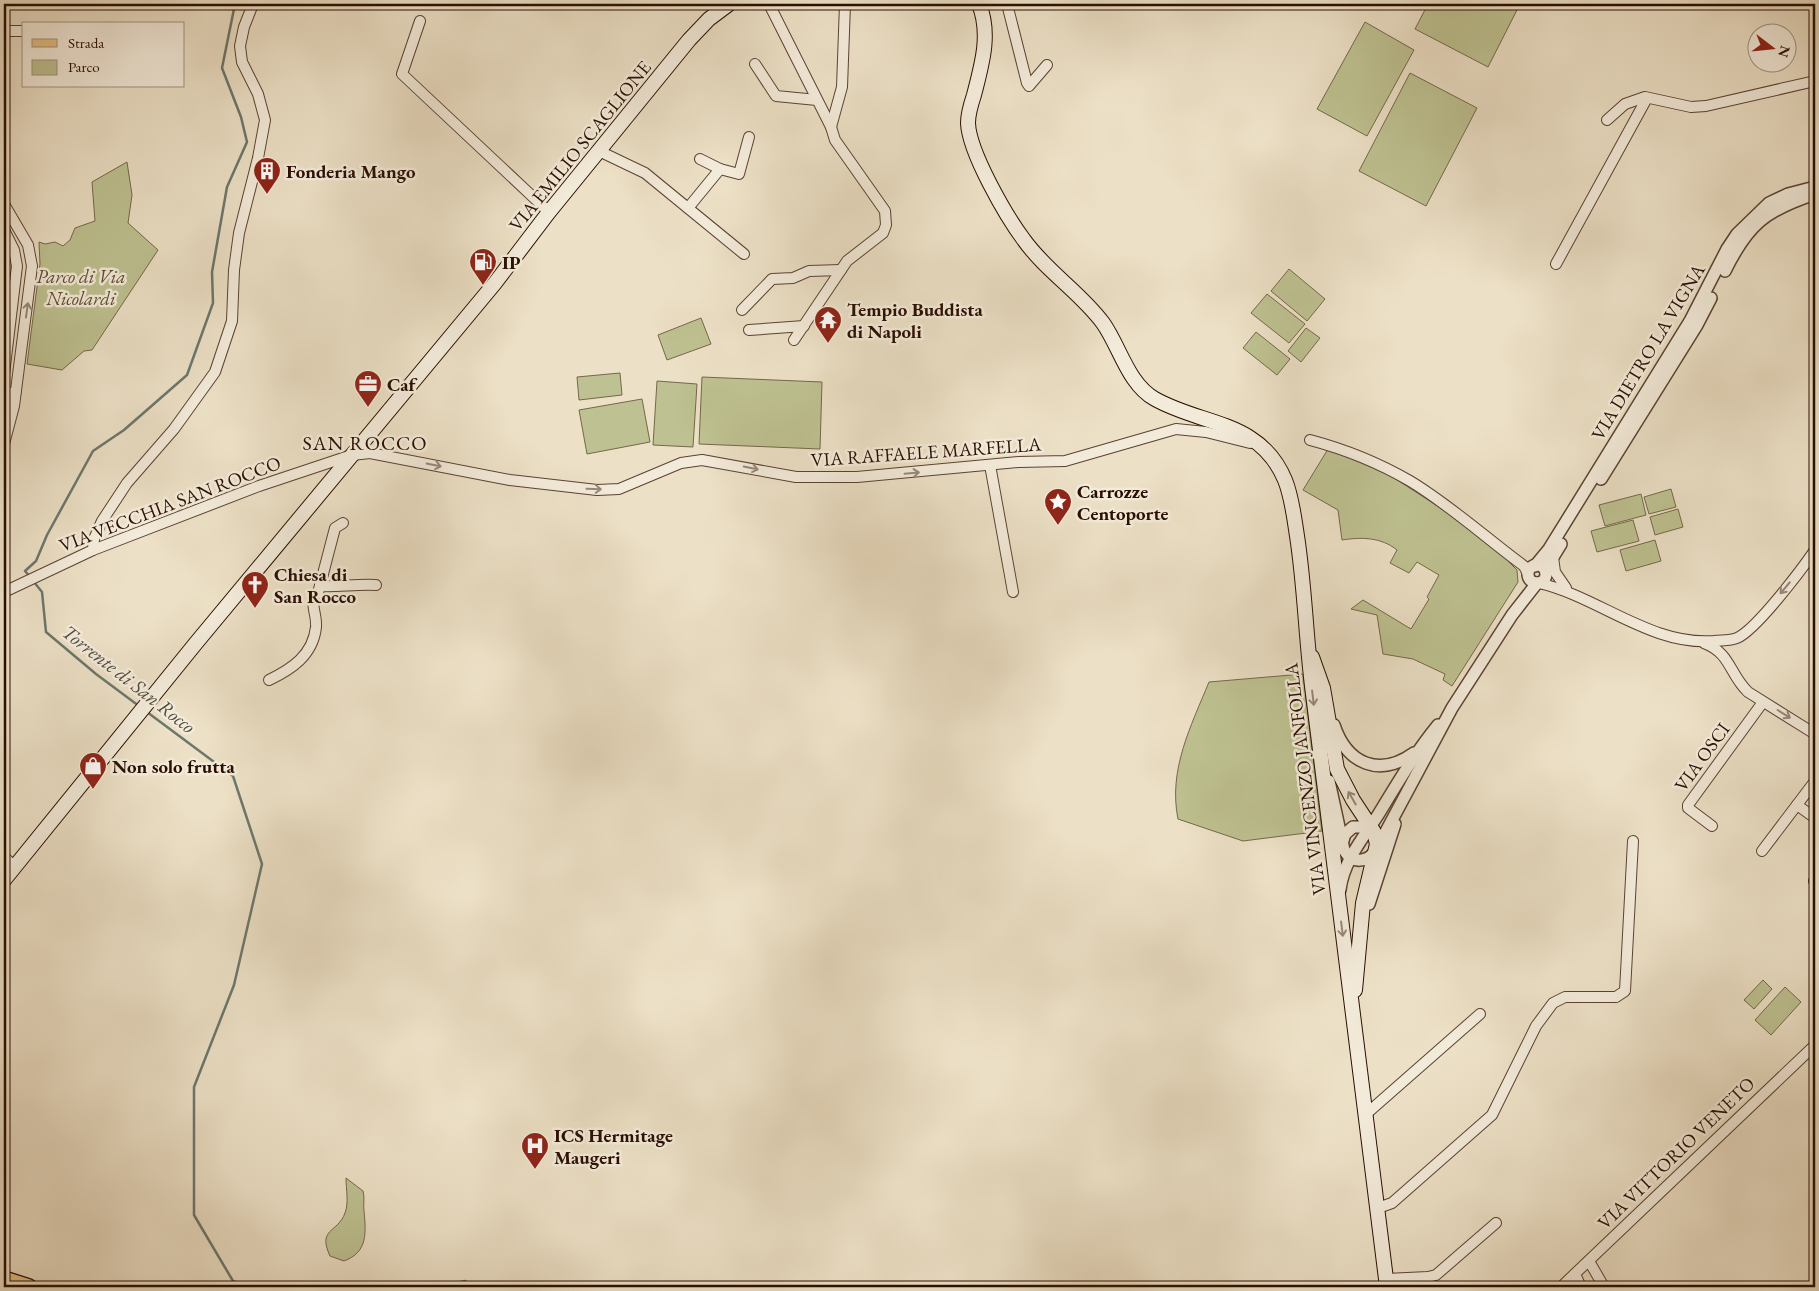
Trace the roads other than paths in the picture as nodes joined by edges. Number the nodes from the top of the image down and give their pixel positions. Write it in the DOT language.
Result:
graph roads {
  1 [pos="253,4"];
  2 [pos="729,4"];
  3 [pos="769,4"];
  4 [pos="845,4"];
  5 [pos="978,4"];
  6 [pos="1006,4"];
  7 [pos="420,22"];
  8 [pos="4,31"];
  9 [pos="22,31"];
  10 [pos="755,64"];
  11 [pos="1047,65"];
  12 [pos="1815,82"];
  13 [pos="1647,98"];
  14 [pos="817,100"];
  15 [pos="1608,120"];
  16 [pos="831,127"];
  17 [pos="749,137"];
  18 [pos="599,150"];
  19 [pos="700,159"];
  20 [pos="720,169"];
  21 [pos="1815,187"];
  22 [pos="1815,194"];
  23 [pos="4,204"];
  24 [pos="688,208"];
  25 [pos="549,212"];
  26 [pos="4,230"];
  27 [pos="744,254"];
  28 [pos="1556,264"];
  29 [pos="841,270"];
  30 [pos="742,310"];
  31 [pos="804,326"];
  32 [pos="749,330"];
  33 [pos="9,332"];
  34 [pos="24,334"];
  35 [pos="794,340"];
  36 [pos="4,374"];
  37 [pos="4,378"];
  38 [pos="18,380"];
  39 [pos="16,391"];
  40 [pos="4,392"];
  41 [pos="1310,440"];
  42 [pos="4,444"];
  43 [pos="1265,449"];
  44 [pos="352,455"];
  45 [pos="990,465"];
  46 [pos="343,523"];
  47 [pos="93,550"];
  48 [pos="1815,550"];
  49 [pos="1553,557"];
  50 [pos="1535,573"];
  51 [pos="376,585"];
  52 [pos="320,586"];
  53 [pos="1568,590"];
  54 [pos="4,592"];
  55 [pos="1013,592"];
  56 [pos="1738,638"];
  57 [pos="1703,642"];
  58 [pos="1309,650"];
  59 [pos="1726,658"];
  60 [pos="268,680"];
  61 [pos="1326,701"];
  62 [pos="1763,702"];
  63 [pos="1452,708"];
  64 [pos="1815,734"];
  65 [pos="1318,738"];
  66 [pos="1418,751"];
  67 [pos="1815,781"];
  68 [pos="1407,792"];
  69 [pos="1797,805"];
  70 [pos="1815,818"];
  71 [pos="1712,826"];
  72 [pos="1370,827"];
  73 [pos="1633,841"];
  74 [pos="1342,845"];
  75 [pos="1376,850"];
  76 [pos="1762,851"];
  77 [pos="4,857"];
  78 [pos="1351,858"];
  79 [pos="15,867"];
  80 [pos="4,880"];
  81 [pos="1341,880"];
  82 [pos="1338,900"];
  83 [pos="1359,951"];
  84 [pos="1353,1012"];
  85 [pos="1480,1014"];
  86 [pos="1815,1045"];
  87 [pos="1366,1115"];
  88 [pos="1378,1208"];
  89 [pos="1496,1223"];
  90 [pos="1589,1261"];
  91 [pos="1575,1274"];
  92 [pos="4,1279"];
  93 [pos="1386,1283"];
  94 [pos="29,1287"];
  95 [pos="1561,1287"];
  96 [pos="1581,1287"];
  97 [pos="1604,1287"];
  1 -- 47 [label="street"];
  2 -- 18 [label="main road, VIA EMILIO SCAGLIONE"];
  3 -- 14 [label="street"];
  4 -- 16 [label="street"];
  5 -- 43 [label="main road"];
  6 -- 11 [label="street"];
  7 -- 25 [label="street"];
  8 -- 9 [label="street"];
  10 -- 14 [label="street"];
  12 -- 13 [label="street"];
  13 -- 15 [label="street"];
  13 -- 28 [label="street"];
  14 -- 16 [label="street"];
  16 -- 29 [label="street"];
  17 -- 20 [label="street"];
  18 -- 24 [label="street"];
  18 -- 25 [label="main road, VIA EMILIO SCAGLIONE"];
  19 -- 20 [label="street"];
  20 -- 24 [label="street"];
  21 -- 50 [label="street, VIA DIETRO LA VIGNA"];
  22 -- 49 [label="street, VIA DIETRO LA VIGNA"];
  34 -- 23 [label="street, one-way"];
  24 -- 27 [label="street"];
  25 -- 44 [label="main road, VIA EMILIO SCAGLIONE"];
  26 -- 33 [label="street"];
  29 -- 30 [label="street"];
  29 -- 31 [label="street"];
  31 -- 32 [label="street"];
  31 -- 35 [label="street"];
  33 -- 34 [label="street"];
  33 -- 36 [label="street"];
  34 -- 38 [label="street"];
  37 -- 38 [label="street"];
  38 -- 39 [label="street"];
  39 -- 40 [label="street"];
  39 -- 42 [label="street"];
  41 -- 50 [label="street"];
  43 -- 45 [label="street, VIA RAFFAELE MARFELLA"];
  43 -- 58 [label="main road"];
  44 -- 45 [label="street, VIA RAFFAELE MARFELLA, one-way"];
  44 -- 47 [label="street, VIA VECCHIA SAN ROCCO"];
  44 -- 79 [label="main road, VIA EMILIO SCAGLIONE"];
  45 -- 55 [label="street"];
  46 -- 52 [label="street"];
  47 -- 54 [label="street, VIA VECCHIA SAN ROCCO"];
  48 -- 56 [label="street, one-way"];
  49 -- 50 [label="street, VIA DIETRO LA VIGNA"];
  49 -- 53 [label="street"];
  50 -- 53 [label="street"];
  50 -- 63 [label="street"];
  51 -- 52 [label="street"];
  52 -- 60 [label="street"];
  53 -- 57 [label="street"];
  56 -- 57 [label="street"];
  56 -- 59 [label="street"];
  57 -- 59 [label="street"];
  58 -- 61 [label="main road, VIA VINCENZO JANFOLLA"];
  58 -- 65 [label="main road, VIA VINCENZO JANFOLLA, one-way"];
  59 -- 62 [label="street"];
  61 -- 66 [label="street"];
  72 -- 61 [label="main road, VIA VINCENZO JANFOLLA, one-way"];
  62 -- 64 [label="street, one-way"];
  62 -- 71 [label="street, VIA OSCI"];
  63 -- 66 [label="street"];
  63 -- 68 [label="street"];
  65 -- 74 [label="street"];
  65 -- 82 [label="main road, VIA VINCENZO JANFOLLA"];
  66 -- 72 [label="street"];
  67 -- 69 [label="street"];
  68 -- 75 [label="street"];
  68 -- 83 [label="street"];
  69 -- 70 [label="street"];
  69 -- 76 [label="street"];
  72 -- 74 [label="street"];
  72 -- 75 [label="main road, VIA VINCENZO JANFOLLA"];
  72 -- 78 [label="street"];
  73 -- 88 [label="street"];
  74 -- 78 [label="street"];
  74 -- 81 [label="street"];
  75 -- 78 [label="street"];
  75 -- 83 [label="main road, VIA VINCENZO JANFOLLA"];
  77 -- 79 [label="street"];
  78 -- 81 [label="street"];
  79 -- 80 [label="main road, VIA EMILIO SCAGLIONE"];
  81 -- 82 [label="street"];
  82 -- 84 [label="main road, VIA VINCENZO JANFOLLA, one-way"];
  83 -- 84 [label="main road, VIA VINCENZO JANFOLLA"];
  84 -- 87 [label="main road, VIA VINCENZO JANFOLLA"];
  85 -- 87 [label="street"];
  86 -- 90 [label="street, VIA VITTORIO VENETO"];
  87 -- 88 [label="main road, VIA VINCENZO JANFOLLA"];
  88 -- 93 [label="main road, VIA VINCENZO JANFOLLA"];
  89 -- 93 [label="street"];
  90 -- 91 [label="street, VIA VITTORIO VENETO"];
  90 -- 97 [label="street"];
  91 -- 95 [label="street, VIA VITTORIO VENETO"];
  91 -- 96 [label="street"];
  92 -- 94 [label="main road"];
}
